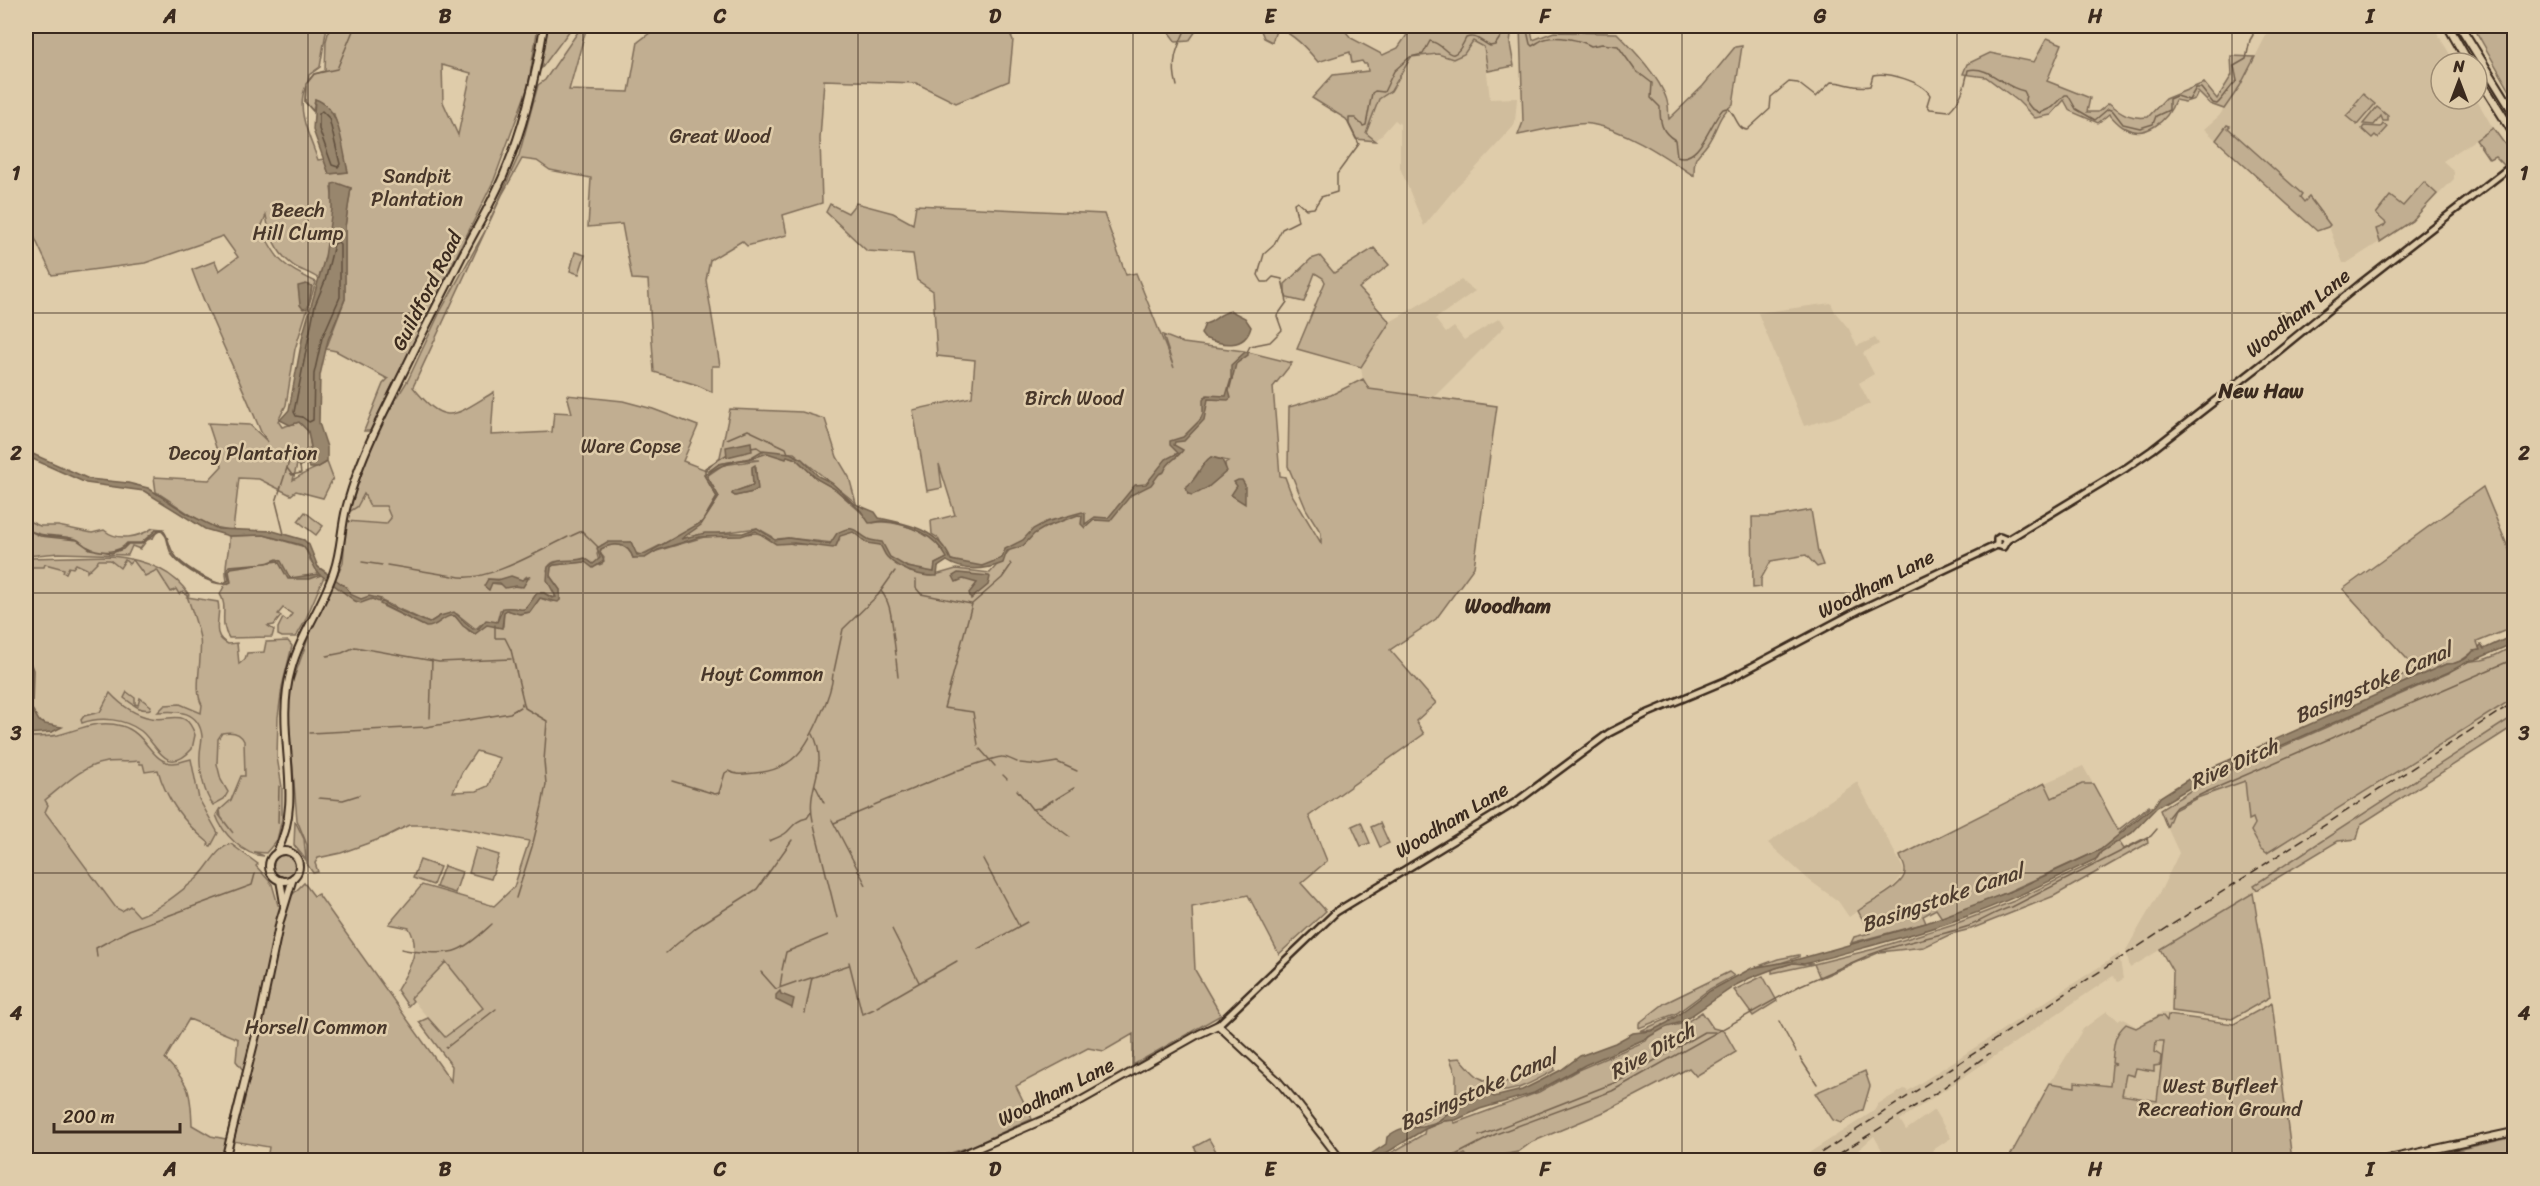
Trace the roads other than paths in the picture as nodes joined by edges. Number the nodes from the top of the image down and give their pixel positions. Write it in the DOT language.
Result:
graph roads {
  1 [pos="544,26"];
  2 [pos="2448,26"];
  3 [pos="2460,26"];
  4 [pos="2462,51"];
  5 [pos="2489,94"];
  6 [pos="2514,113"];
  7 [pos="2514,134"];
  8 [pos="2514,164"];
  9 [pos="286,832"];
  10 [pos="289,851"];
  11 [pos="277,852"];
  12 [pos="293,878"];
  13 [pos="280,880"];
  14 [pos="285,903"];
  15 [pos="1218,1025"];
  16 [pos="2514,1132"];
  17 [pos="225,1161"];
  18 [pos="950,1161"];
  19 [pos="1341,1161"];
  20 [pos="2385,1161"];
  1 -- 9 [label="main road, Guildford Road"];
  2 -- 4 [label="highway"];
  3 -- 6 [label="highway"];
  5 -- 7 [label="highway"];
  8 -- 15 [label="main road, Woodham Lane"];
  9 -- 10 [label="main road"];
  9 -- 11 [label="main road"];
  10 -- 11 [label="main road"];
  10 -- 12 [label="main road"];
  11 -- 13 [label="main road"];
  12 -- 13 [label="main road"];
  12 -- 14 [label="main road"];
  13 -- 14 [label="main road"];
  14 -- 17 [label="main road"];
  15 -- 18 [label="main road, Woodham Lane"];
  15 -- 19 [label="main road"];
  16 -- 20 [label="main road"];
}
